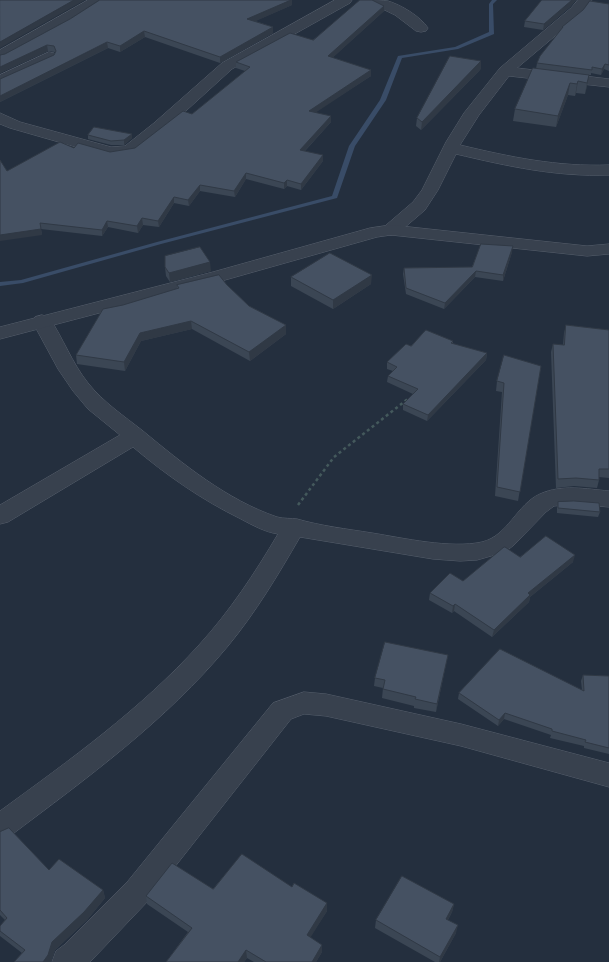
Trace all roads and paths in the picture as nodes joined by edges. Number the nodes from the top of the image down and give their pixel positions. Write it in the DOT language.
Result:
graph roads {
  1 [pos="97,0"];
  2 [pos="345,0"];
  3 [pos="375,0"];
  4 [pos="585,0"];
  5 [pos="421,28"];
  6 [pos="0,56"];
  7 [pos="50,56"];
  8 [pos="505,71"];
  9 [pos="0,81"];
  10 [pos="609,83"];
  11 [pos="0,118"];
  12 [pos="15,125"];
  13 [pos="0,132"];
  14 [pos="451,148"];
  15 [pos="609,170"];
  16 [pos="391,230"];
  17 [pos="609,248"];
  18 [pos="42,321"];
  19 [pos="0,333"];
  20 [pos="409,398"];
  21 [pos="135,436"];
  22 [pos="609,499"];
  23 [pos="0,516"];
  24 [pos="288,527"];
  25 [pos="609,775"];
  26 [pos="0,827"];
  27 [pos="68,962"];
  1 -- 6 [label="street"];
  2 -- 12 [label="street"];
  3 -- 5 [label="street"];
  4 -- 8 [label="street"];
  7 -- 9 [label="street"];
  8 -- 10 [label="street"];
  8 -- 14 [label="street"];
  11 -- 12 [label="street"];
  12 -- 13 [label="street"];
  14 -- 15 [label="street"];
  14 -- 16 [label="street"];
  16 -- 17 [label="street"];
  16 -- 18 [label="street"];
  18 -- 19 [label="street"];
  18 -- 21 [label="street"];
  20 -- 24 [label="path"];
  21 -- 23 [label="street"];
  21 -- 24 [label="street"];
  22 -- 24 [label="street"];
  24 -- 26 [label="street"];
  25 -- 27 [label="street"];
}
